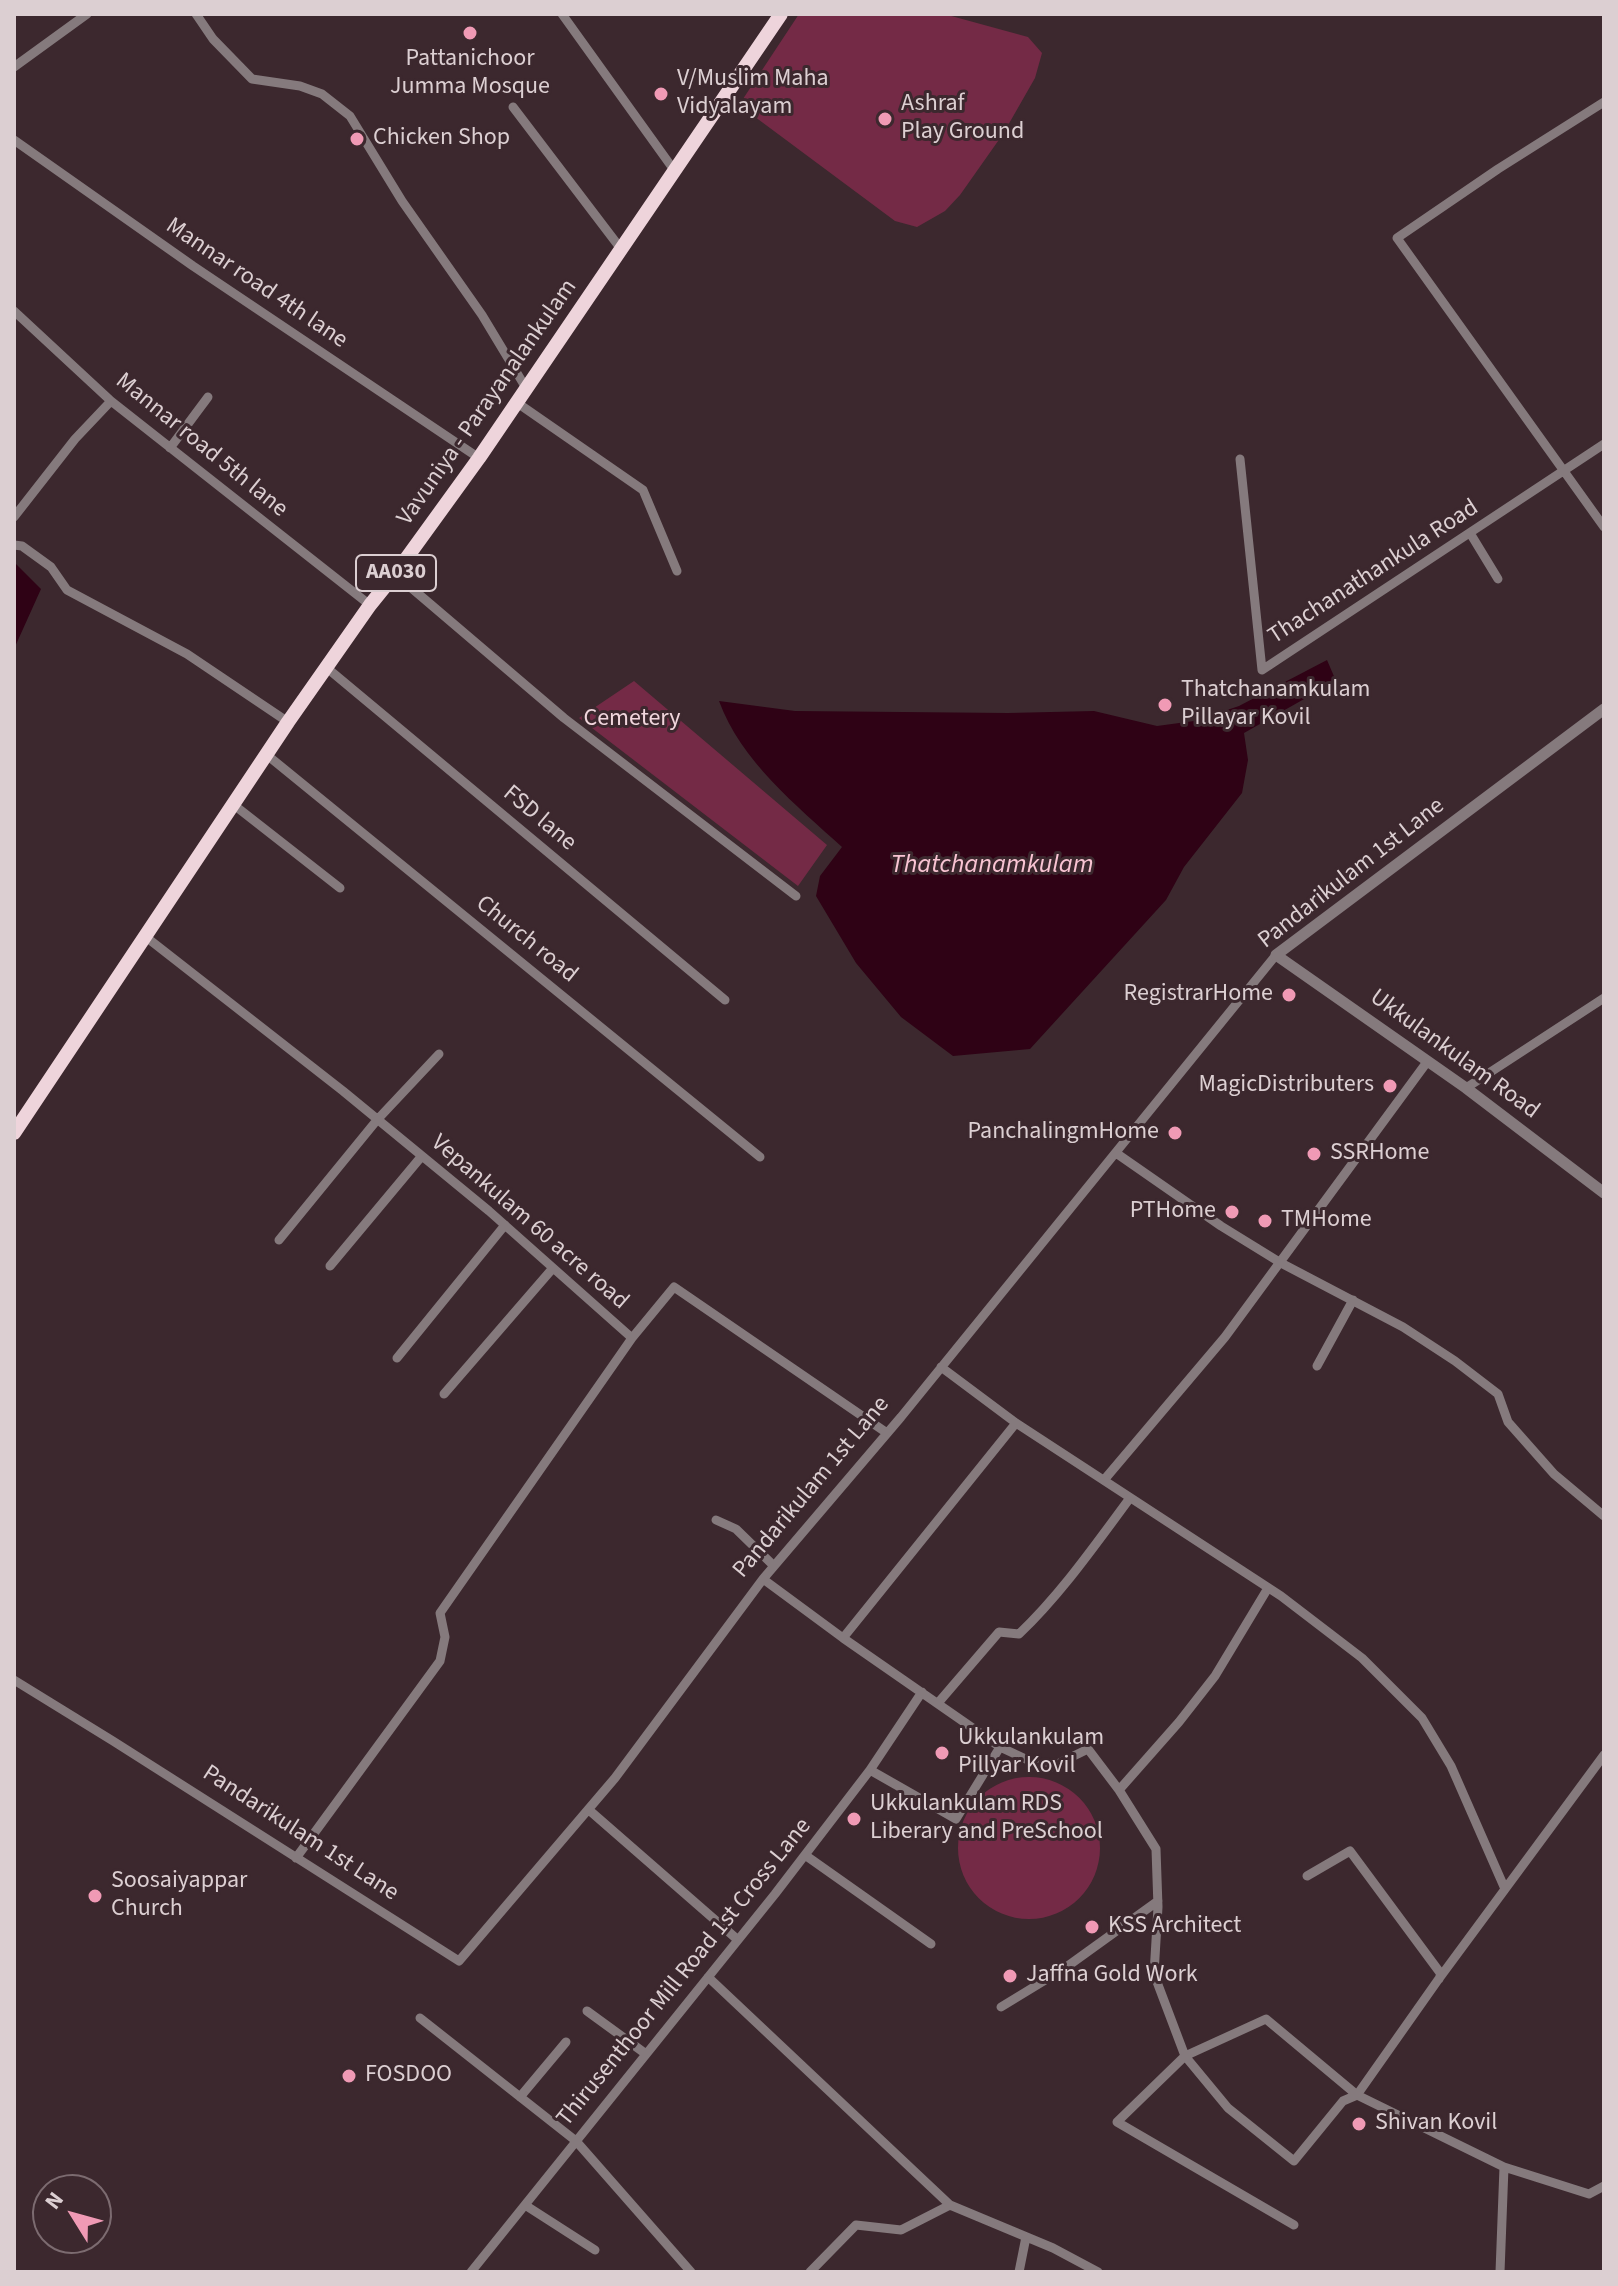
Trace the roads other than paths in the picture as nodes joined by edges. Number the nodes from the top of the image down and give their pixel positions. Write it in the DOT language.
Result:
graph roads {
  1 [pos="87,14"];
  2 [pos="196,14"];
  3 [pos="562,14"];
  4 [pos="781,14"];
  5 [pos="14,67"];
  6 [pos="1604,102"];
  7 [pos="513,107"];
  8 [pos="14,140"];
  9 [pos="674,170"];
  10 [pos="621,249"];
  11 [pos="14,311"];
  12 [pos="526,388"];
  13 [pos="208,397"];
  14 [pos="111,401"];
  15 [pos="516,402"];
  16 [pos="1604,444"];
  17 [pos="170,448"];
  18 [pos="479,458"];
  19 [pos="1240,459"];
  20 [pos="1564,471"];
  21 [pos="14,517"];
  22 [pos="1604,527"];
  23 [pos="1470,533"];
  24 [pos="14,545"];
  25 [pos="677,571"];
  26 [pos="395,574"];
  27 [pos="1498,579"];
  28 [pos="370,605"];
  29 [pos="327,668"];
  30 [pos="1604,709"];
  31 [pos="288,722"];
  32 [pos="267,755"];
  33 [pos="234,805"];
  34 [pos="340,888"];
  35 [pos="796,896"];
  36 [pos="146,937"];
  37 [pos="1276,955"];
  38 [pos="1604,998"];
  39 [pos="725,1000"];
  40 [pos="439,1054"];
  41 [pos="1427,1062"];
  42 [pos="1466,1088"];
  43 [pos="377,1120"];
  44 [pos="14,1133"];
  45 [pos="1116,1153"];
  46 [pos="421,1157"];
  47 [pos="760,1157"];
  48 [pos="1604,1193"];
  49 [pos="505,1225"];
  50 [pos="279,1240"];
  51 [pos="1281,1263"];
  52 [pos="330,1266"];
  53 [pos="553,1268"];
  54 [pos="1353,1300"];
  55 [pos="632,1338"];
  56 [pos="397,1358"];
  57 [pos="1317,1366"];
  58 [pos="941,1367"];
  59 [pos="444,1394"];
  60 [pos="1016,1423"];
  61 [pos="887,1433"];
  62 [pos="1104,1480"];
  63 [pos="1130,1498"];
  64 [pos="1604,1516"];
  65 [pos="716,1520"];
  66 [pos="774,1566"];
  67 [pos="763,1579"];
  68 [pos="1268,1588"];
  69 [pos="843,1638"];
  70 [pos="14,1680"];
  71 [pos="922,1692"];
  72 [pos="938,1703"];
  73 [pos="1000,1747"];
  74 [pos="1604,1755"];
  75 [pos="870,1770"];
  76 [pos="1119,1790"];
  77 [pos="589,1810"];
  78 [pos="805,1855"];
  79 [pos="296,1858"];
  80 [pos="1307,1876"];
  81 [pos="1505,1889"];
  82 [pos="1158,1901"];
  83 [pos="738,1940"];
  84 [pos="931,1944"];
  85 [pos="708,1977"];
  86 [pos="1438,1980"];
  87 [pos="1001,2007"];
  88 [pos="587,2011"];
  89 [pos="420,2018"];
  90 [pos="566,2042"];
  91 [pos="646,2054"];
  92 [pos="1185,2056"];
  93 [pos="1357,2095"];
  94 [pos="520,2097"];
  95 [pos="576,2141"];
  96 [pos="1504,2167"];
  97 [pos="1604,2186"];
  98 [pos="525,2205"];
  99 [pos="950,2205"];
  100 [pos="1294,2225"];
  101 [pos="1026,2237"];
  102 [pos="595,2250"];
  103 [pos="471,2272"];
  104 [pos="691,2272"];
  105 [pos="810,2272"];
  106 [pos="1019,2272"];
  107 [pos="1098,2272"];
  108 [pos="1500,2272"];
  1 -- 5 [label="street"];
  2 -- 12 [label="street"];
  3 -- 9 [label="street"];
  4 -- 9 [label="highway, Vavuniya - Parayanalankulam / AA030"];
  6 -- 20 [label="street"];
  7 -- 10 [label="street"];
  8 -- 18 [label="street, Mannar road 4th lane"];
  9 -- 10 [label="highway, Vavuniya - Parayanalankulam / AA030"];
  10 -- 12 [label="highway, Vavuniya - Parayanalankulam / AA030"];
  11 -- 14 [label="street, Mannar road 5th lane"];
  12 -- 15 [label="highway, Vavuniya - Parayanalankulam / AA030"];
  13 -- 17 [label="street"];
  14 -- 17 [label="street, Mannar road 5th lane"];
  14 -- 21 [label="street"];
  15 -- 18 [label="highway, Vavuniya - Parayanalankulam / AA030"];
  15 -- 25 [label="street"];
  16 -- 20 [label="street, Thachanathankula Road"];
  17 -- 28 [label="street, Mannar road 5th lane"];
  18 -- 26 [label="highway, Vavuniya - Parayanalankulam / AA030"];
  19 -- 23 [label="street, Thachanathankula Road"];
  20 -- 22 [label="street"];
  20 -- 23 [label="street, Thachanathankula Road"];
  23 -- 27 [label="street"];
  24 -- 31 [label="street"];
  26 -- 28 [label="highway, Vavuniya - Parayanalankulam / AA030"];
  26 -- 35 [label="street"];
  28 -- 29 [label="highway, Vavuniya - Parayanalankulam / AA030"];
  29 -- 31 [label="highway, Vavuniya - Parayanalankulam / AA030"];
  29 -- 39 [label="street, FSD lane"];
  30 -- 37 [label="street, Pandarikulam 1st Lane"];
  31 -- 32 [label="highway, Vavuniya - Parayanalankulam / AA030"];
  32 -- 33 [label="highway, Vavuniya - Parayanalankulam / AA030"];
  32 -- 47 [label="street, Church road"];
  33 -- 34 [label="street"];
  33 -- 36 [label="highway, Vavuniya - Parayanalankulam / AA030"];
  36 -- 43 [label="street, Vepankulam 60 acre road"];
  36 -- 44 [label="highway, Vavuniya - Parayanalankulam / AA030"];
  37 -- 41 [label="street, Ukkulankulam Road"];
  37 -- 45 [label="street, Pandarikulam 1st Lane"];
  38 -- 42 [label="street"];
  40 -- 43 [label="street"];
  41 -- 42 [label="street, Ukkulankulam Road"];
  41 -- 51 [label="street"];
  42 -- 48 [label="street, Ukkulankulam Road"];
  43 -- 46 [label="street, Vepankulam 60 acre road"];
  43 -- 50 [label="street"];
  45 -- 51 [label="street"];
  45 -- 58 [label="street, Pandarikulam 1st Lane"];
  46 -- 49 [label="street, Vepankulam 60 acre road"];
  46 -- 52 [label="street"];
  49 -- 53 [label="street, Vepankulam 60 acre road"];
  49 -- 56 [label="street"];
  51 -- 54 [label="street"];
  51 -- 62 [label="street"];
  53 -- 55 [label="street, Vepankulam 60 acre road"];
  53 -- 59 [label="street"];
  54 -- 57 [label="street"];
  54 -- 64 [label="street"];
  55 -- 61 [label="street, Vepankulam 60 acre road"];
  55 -- 79 [label="street"];
  58 -- 60 [label="street"];
  58 -- 61 [label="street, Pandarikulam 1st Lane"];
  60 -- 62 [label="street"];
  60 -- 69 [label="street"];
  61 -- 66 [label="street, Pandarikulam 1st Lane"];
  62 -- 63 [label="street"];
  63 -- 68 [label="street"];
  63 -- 72 [label="street"];
  65 -- 66 [label="street"];
  66 -- 67 [label="street, Pandarikulam 1st Lane"];
  67 -- 69 [label="street"];
  67 -- 77 [label="street, Pandarikulam 1st Lane"];
  68 -- 76 [label="street"];
  68 -- 81 [label="street"];
  69 -- 71 [label="street"];
  70 -- 79 [label="street, Pandarikulam 1st Lane"];
  71 -- 72 [label="street"];
  71 -- 75 [label="street, Thirusenthoor Mill Road 1st Cross Lane"];
  72 -- 73 [label="street"];
  73 -- 75 [label="street"];
  73 -- 76 [label="street"];
  74 -- 81 [label="street"];
  75 -- 78 [label="street, Thirusenthoor Mill Road 1st Cross Lane"];
  76 -- 82 [label="street"];
  77 -- 79 [label="street, Pandarikulam 1st Lane"];
  77 -- 83 [label="street"];
  78 -- 83 [label="street, Thirusenthoor Mill Road 1st Cross Lane"];
  78 -- 84 [label="street"];
  80 -- 86 [label="street"];
  81 -- 86 [label="street"];
  82 -- 87 [label="street"];
  82 -- 92 [label="street"];
  83 -- 85 [label="street, Thirusenthoor Mill Road 1st Cross Lane"];
  85 -- 91 [label="street, Thirusenthoor Mill Road 1st Cross Lane"];
  85 -- 99 [label="street"];
  86 -- 93 [label="street"];
  88 -- 91 [label="street"];
  89 -- 94 [label="street"];
  90 -- 94 [label="street"];
  91 -- 95 [label="street, Thirusenthoor Mill Road 1st Cross Lane"];
  92 -- 93 [label="street"];
  92 -- 93 [label="street"];
  92 -- 100 [label="street"];
  93 -- 96 [label="street"];
  94 -- 95 [label="street"];
  95 -- 98 [label="street, Thirusenthoor Mill Road 1st Cross Lane"];
  95 -- 104 [label="street"];
  96 -- 97 [label="street"];
  96 -- 108 [label="street"];
  98 -- 102 [label="street"];
  98 -- 103 [label="street, Thirusenthoor Mill Road 1st Cross Lane"];
  99 -- 101 [label="street"];
  99 -- 105 [label="street"];
  101 -- 106 [label="street"];
  101 -- 107 [label="street"];
}
